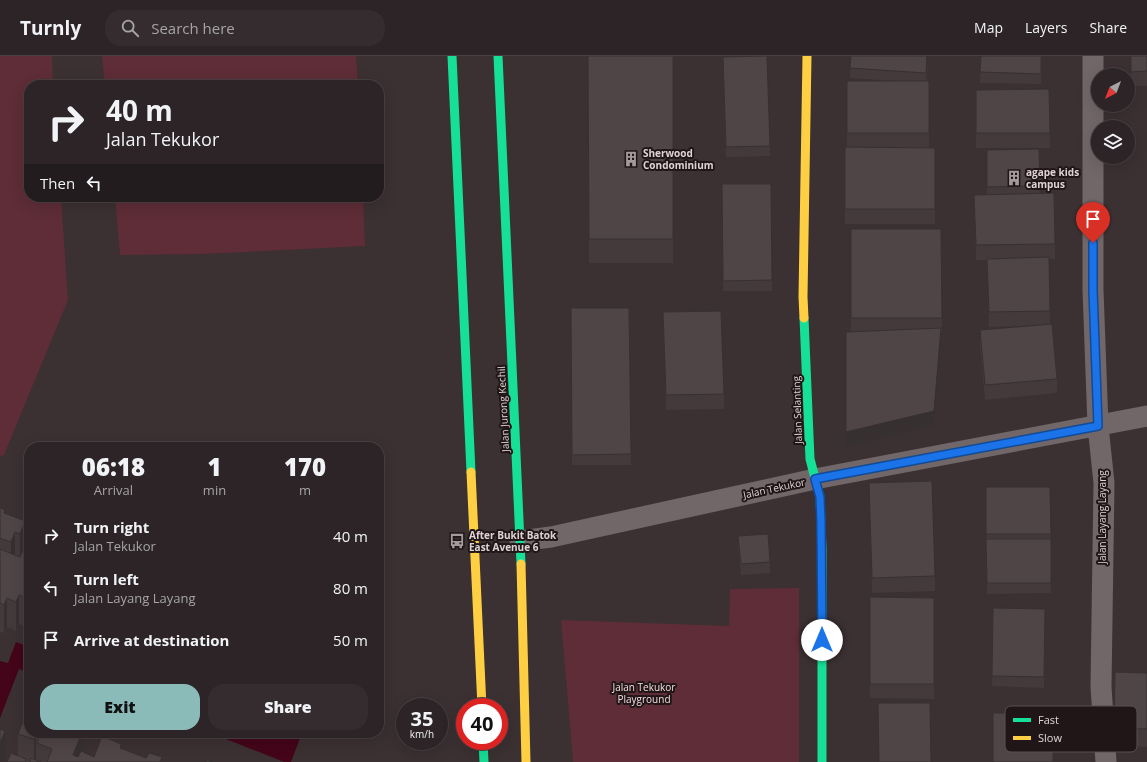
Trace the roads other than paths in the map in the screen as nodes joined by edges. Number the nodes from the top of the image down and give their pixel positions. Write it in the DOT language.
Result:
graph roads {
  1 [pos="452,56"];
  2 [pos="498,56"];
  3 [pos="807,56"];
  4 [pos="1093,56"];
  5 [pos="1147,416"];
  6 [pos="1098,426"];
  7 [pos="815,479"];
  8 [pos="520,541"];
  9 [pos="482,698"];
  10 [pos="1102,706"];
  11 [pos="483,750"];
  12 [pos="1105,752"];
  13 [pos="484,762"];
  14 [pos="526,762"];
  15 [pos="822,762"];
  16 [pos="1106,762"];
  1 -- 9 [label="main road"];
  2 -- 8 [label="main road, Jalan Jurong Kechil"];
  3 -- 7 [label="main road, Jalan Selanting"];
  4 -- 6 [label="street, Jalan Layang Layang"];
  5 -- 6 [label="street, Jalan Tekukor"];
  6 -- 7 [label="street, Jalan Tekukor"];
  6 -- 10 [label="street, Jalan Layang Layang"];
  7 -- 8 [label="street, Jalan Tekukor"];
  7 -- 15 [label="main road, Jalan Selanting"];
  8 -- 14 [label="main road, Jalan Jurong Kechil"];
  11 -- 13 [label="main road"];
  12 -- 16 [label="street, Jalan Layang Layang"];
}
